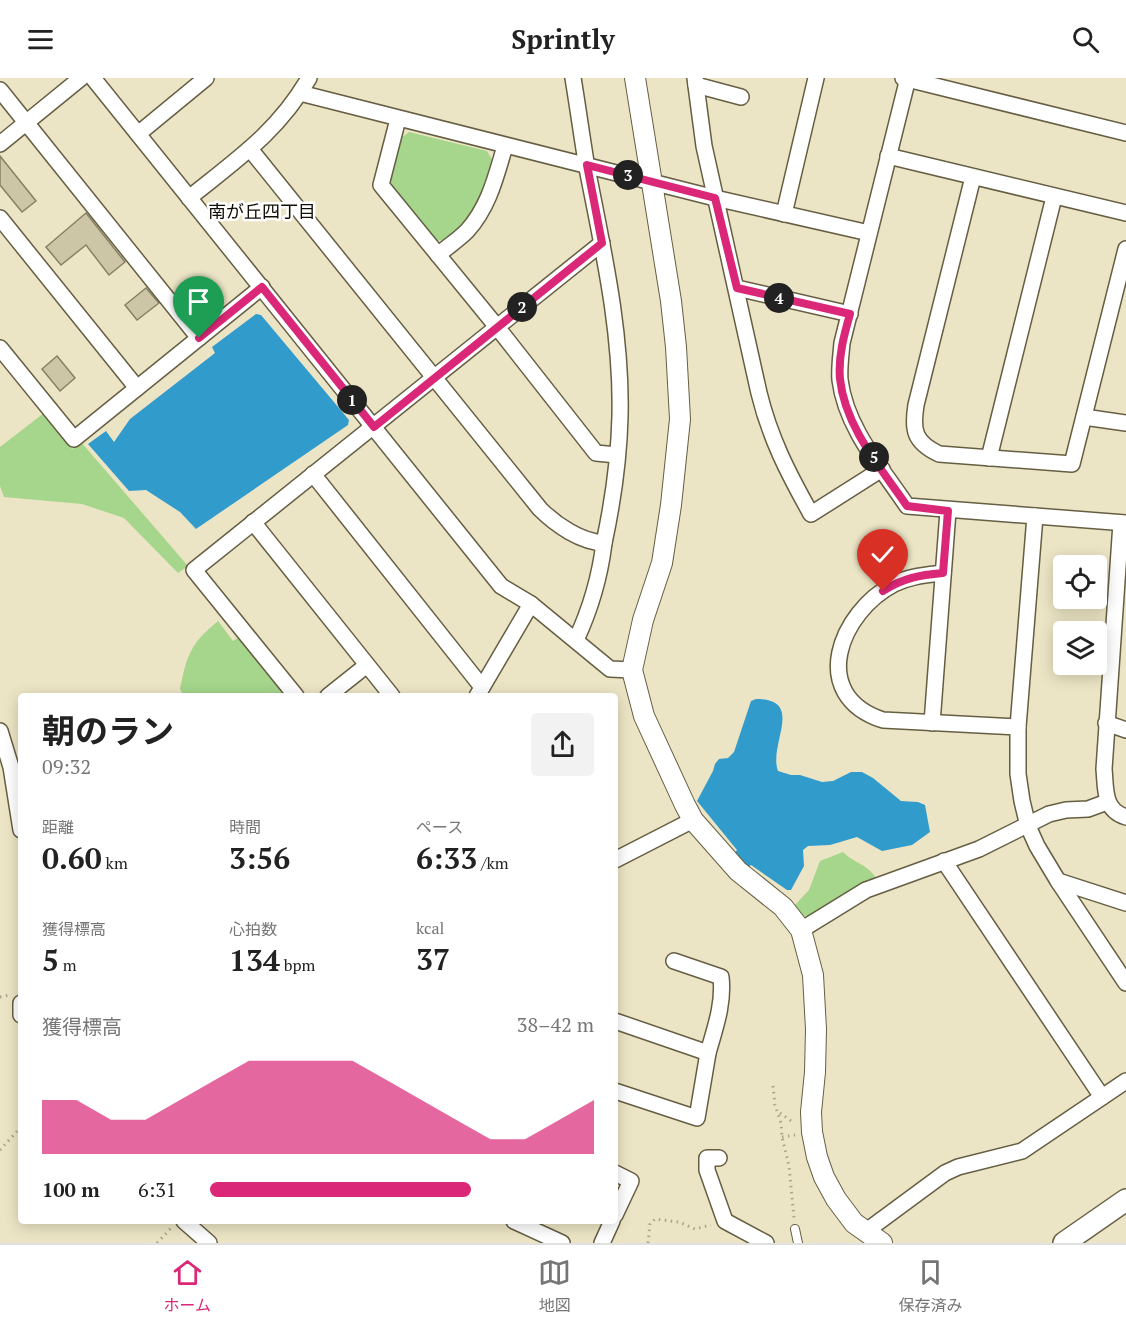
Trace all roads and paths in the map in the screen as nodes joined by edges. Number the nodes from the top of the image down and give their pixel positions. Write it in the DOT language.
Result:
graph roads {
  1 [pos="81,78"];
  2 [pos="93,78"];
  3 [pos="206,78"];
  4 [pos="309,78"];
  5 [pos="573,78"];
  6 [pos="635,78"];
  7 [pos="816,78"];
  8 [pos="906,78"];
  9 [pos="696,81"];
  10 [pos="0,90"];
  11 [pos="300,93"];
  12 [pos="741,97"];
  13 [pos="398,119"];
  14 [pos="26,123"];
  15 [pos="1126,133"];
  16 [pos="138,134"];
  17 [pos="0,144"];
  18 [pos="505,146"];
  19 [pos="250,149"];
  20 [pos="888,156"];
  21 [pos="587,165"];
  22 [pos="973,177"];
  23 [pos="651,181"];
  24 [pos="1054,197"];
  25 [pos="189,198"];
  26 [pos="715,198"];
  27 [pos="784,213"];
  28 [pos="1126,213"];
  29 [pos="0,218"];
  30 [pos="869,233"];
  31 [pos="602,243"];
  32 [pos="1126,249"];
  33 [pos="438,255"];
  34 [pos="262,287"];
  35 [pos="737,288"];
  36 [pos="850,314"];
  37 [pos="497,327"];
  38 [pos="199,338"];
  39 [pos="0,348"];
  40 [pos="435,378"];
  41 [pos="137,388"];
  42 [pos="1084,417"];
  43 [pos="1126,423"];
  44 [pos="374,427"];
  45 [pos="617,455"];
  46 [pos="989,458"];
  47 [pos="882,469"];
  48 [pos="313,474"];
  49 [pos="948,511"];
  50 [pos="1035,516"];
  51 [pos="253,522"];
  52 [pos="1123,523"];
  53 [pos="604,543"];
  54 [pos="943,573"];
  55 [pos="531,604"];
  56 [pos="1120,613"];
  57 [pos="576,640"];
  58 [pos="367,665"];
  59 [pos="632,670"];
  60 [pos="480,692"];
  61 [pos="294,693"];
  62 [pos="332,693"];
  63 [pos="390,693"];
  64 [pos="932,723"];
  65 [pos="1106,723"];
  66 [pos="1018,727"];
  67 [pos="1126,730"];
  68 [pos="0,731"];
  69 [pos="1107,802"];
  70 [pos="18,811"];
  71 [pos="1126,817"];
  72 [pos="693,820"];
  73 [pos="1028,826"];
  74 [pos="618,858"];
  75 [pos="944,861"];
  76 [pos="1058,881"];
  77 [pos="1126,903"];
  78 [pos="801,930"];
  79 [pos="674,961"];
  80 [pos="1126,983"];
  81 [pos="618,1022"];
  82 [pos="708,1053"];
  83 [pos="1126,1081"];
  84 [pos="773,1086"];
  85 [pos="618,1092"];
  86 [pos="1102,1097"];
  87 [pos="18,1130"];
  88 [pos="0,1150"];
  89 [pos="719,1158"];
  90 [pos="618,1174"];
  91 [pos="1126,1200"];
  92 [pos="618,1209"];
  93 [pos="725,1221"];
  94 [pos="174,1224"];
  95 [pos="187,1224"];
  96 [pos="611,1224"];
  97 [pos="795,1228"];
  98 [pos="531,1231"];
  99 [pos="865,1232"];
  100 [pos="157,1243"];
  101 [pos="209,1243"];
  102 [pos="562,1243"];
  103 [pos="602,1243"];
  104 [pos="648,1243"];
  105 [pos="766,1243"];
  106 [pos="798,1243"];
  107 [pos="882,1243"];
  108 [pos="1064,1243"];
  1 -- 14 [label="street"];
  2 -- 16 [label="street"];
  3 -- 16 [label="street"];
  4 -- 11 [label="street"];
  5 -- 21 [label="street"];
  6 -- 23 [label="street"];
  7 -- 27 [label="street"];
  8 -- 15 [label="street"];
  8 -- 20 [label="street"];
  9 -- 12 [label="street"];
  9 -- 26 [label="street"];
  10 -- 14 [label="street"];
  11 -- 13 [label="street"];
  11 -- 19 [label="street"];
  13 -- 18 [label="street"];
  13 -- 33 [label="street"];
  14 -- 17 [label="street"];
  14 -- 38 [label="street"];
  16 -- 25 [label="street"];
  18 -- 21 [label="street"];
  18 -- 33 [label="street"];
  19 -- 25 [label="street"];
  19 -- 40 [label="street"];
  20 -- 22 [label="street"];
  20 -- 30 [label="street"];
  21 -- 23 [label="street"];
  21 -- 31 [label="street"];
  22 -- 24 [label="street"];
  22 -- 46 [label="street"];
  23 -- 26 [label="street"];
  23 -- 59 [label="street"];
  24 -- 28 [label="street"];
  24 -- 46 [label="street"];
  25 -- 34 [label="street"];
  26 -- 27 [label="street"];
  26 -- 35 [label="street"];
  27 -- 30 [label="street"];
  29 -- 41 [label="street"];
  30 -- 36 [label="street"];
  31 -- 37 [label="street"];
  31 -- 45 [label="street"];
  32 -- 42 [label="street"];
  33 -- 37 [label="street"];
  34 -- 38 [label="street"];
  34 -- 44 [label="street"];
  35 -- 36 [label="street"];
  35 -- 47 [label="street"];
  36 -- 47 [label="street"];
  37 -- 40 [label="street"];
  37 -- 45 [label="street"];
  38 -- 41 [label="street"];
  39 -- 41 [label="street"];
  40 -- 44 [label="street"];
  40 -- 53 [label="street"];
  42 -- 43 [label="street"];
  42 -- 46 [label="street"];
  44 -- 48 [label="street"];
  44 -- 55 [label="street"];
  45 -- 53 [label="street"];
  47 -- 49 [label="street"];
  48 -- 51 [label="street"];
  48 -- 60 [label="street"];
  49 -- 50 [label="street"];
  49 -- 54 [label="street"];
  50 -- 52 [label="street"];
  50 -- 66 [label="street"];
  51 -- 58 [label="street"];
  51 -- 61 [label="street"];
  52 -- 56 [label="street"];
  53 -- 57 [label="street"];
  54 -- 64 [label="street"];
  54 -- 64 [label="street"];
  55 -- 57 [label="street"];
  55 -- 60 [label="street"];
  56 -- 65 [label="street"];
  57 -- 59 [label="street"];
  58 -- 62 [label="street"];
  58 -- 63 [label="street"];
  59 -- 72 [label="street"];
  64 -- 66 [label="street"];
  65 -- 67 [label="street"];
  65 -- 69 [label="street"];
  66 -- 73 [label="street"];
  68 -- 70 [label="street"];
  69 -- 71 [label="street"];
  69 -- 73 [label="street"];
  72 -- 74 [label="street"];
  72 -- 78 [label="street"];
  73 -- 75 [label="street"];
  73 -- 76 [label="street"];
  75 -- 78 [label="street"];
  75 -- 86 [label="street"];
  76 -- 77 [label="street"];
  76 -- 80 [label="street"];
  78 -- 99 [label="street"];
  79 -- 82 [label="street"];
  81 -- 82 [label="street"];
  82 -- 85 [label="street"];
  83 -- 86 [label="street"];
  84 -- 97 [label="path"];
  86 -- 99 [label="street"];
  87 -- 88 [label="path"];
  89 -- 93 [label="street"];
  90 -- 92 [label="street"];
  91 -- 108 [label="main road"];
  93 -- 104 [label="path"];
  93 -- 105 [label="street"];
  94 -- 100 [label="path"];
  95 -- 101 [label="street"];
  96 -- 103 [label="street"];
  97 -- 106 [label="lane"];
  98 -- 102 [label="street"];
  99 -- 107 [label="street"];
}
